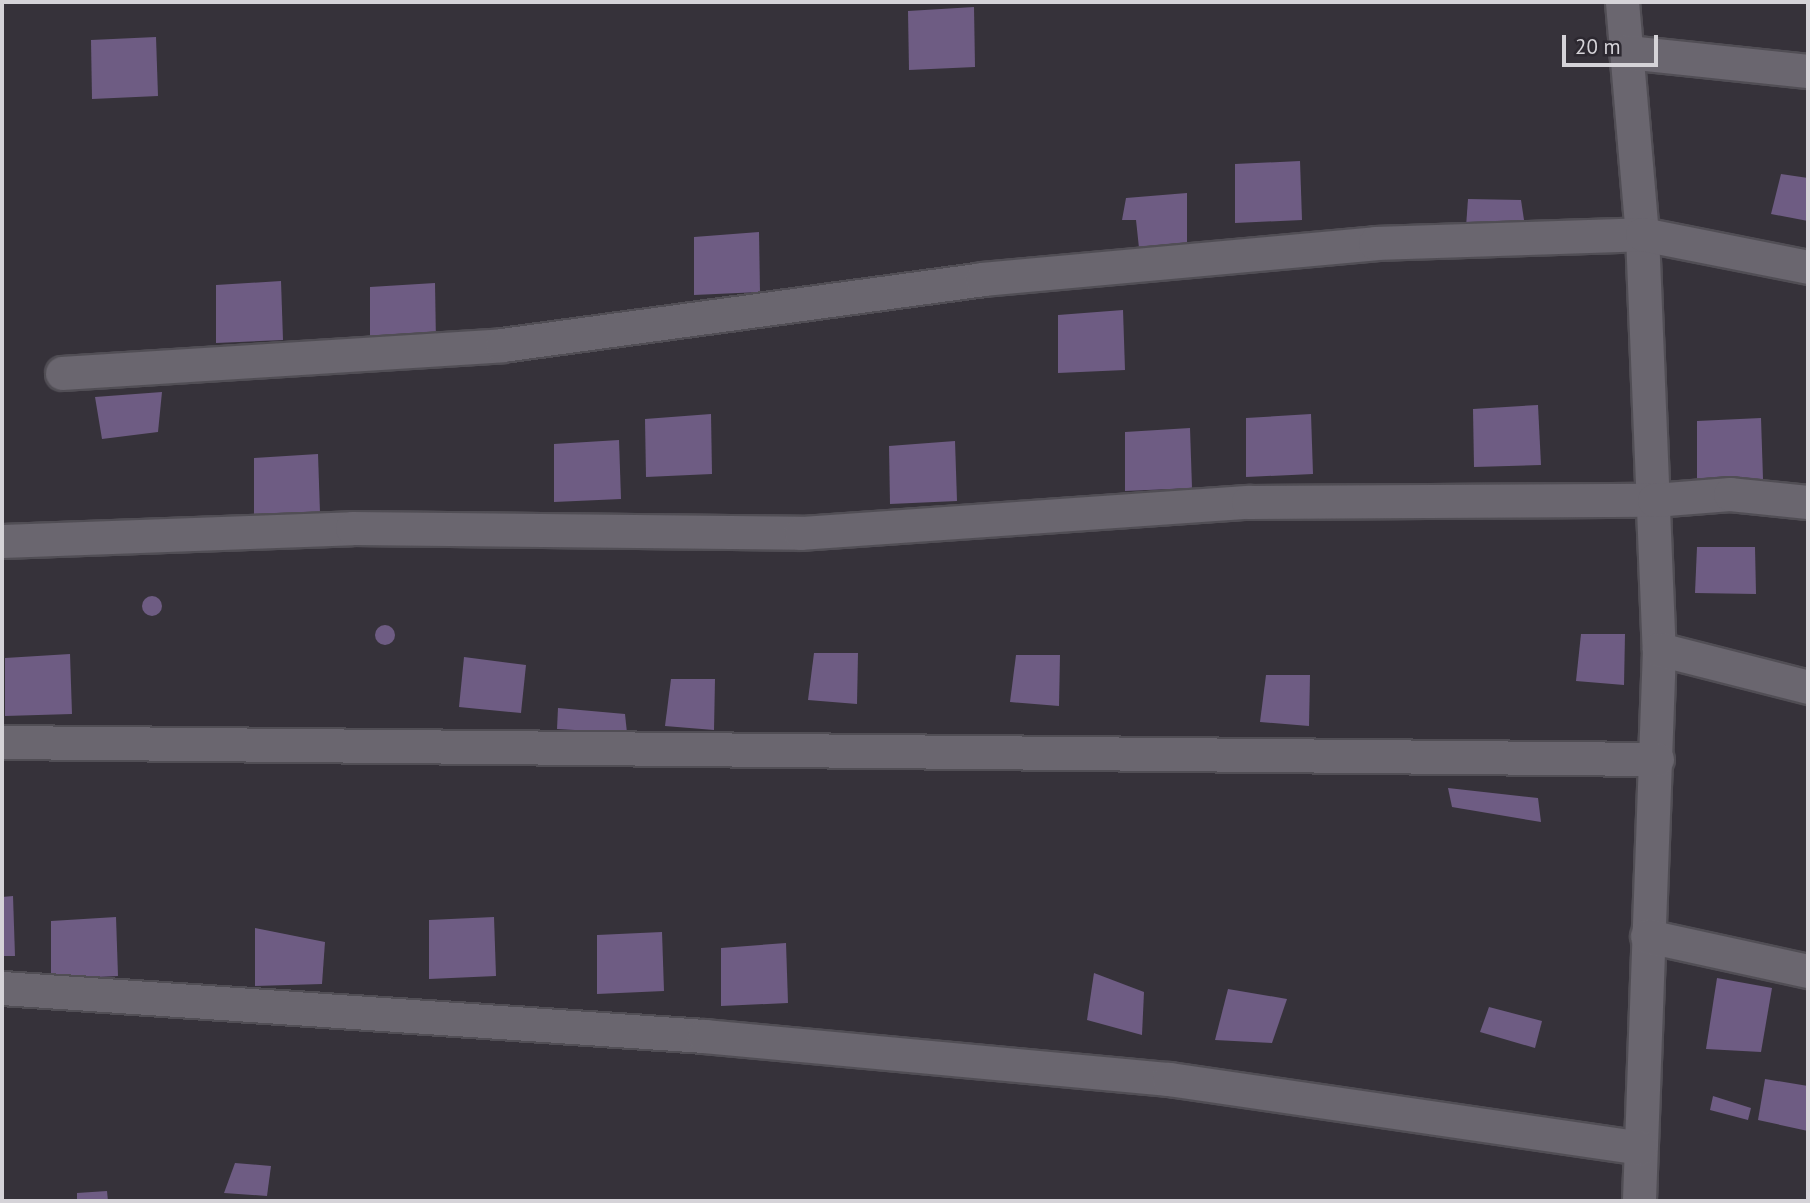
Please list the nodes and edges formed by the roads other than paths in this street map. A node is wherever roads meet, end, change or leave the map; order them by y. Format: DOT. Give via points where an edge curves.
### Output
graph roads {
  1 [pos="1622,2"];
  2 [pos="1627,52"];
  3 [pos="1808,71"];
  4 [pos="1642,234"];
  5 [pos="1808,267"];
  6 [pos="62,373"];
  7 [pos="1654,500"];
  8 [pos="1808,502"];
  9 [pos="2,541"];
  10 [pos="1659,649"];
  11 [pos="1808,687"];
  12 [pos="2,742"];
  13 [pos="1657,760"];
  14 [pos="1647,936"];
  15 [pos="1808,971"];
  16 [pos="2,988"];
  17 [pos="1640,1148"];
  18 [pos="1639,1201"];
  1 -- 2 [label="street"];
  2 -- 3 [label="street"];
  2 -- 4 [label="street"];
  4 -- 5 [label="street"];
  4 -- 6 [label="street" via="1177,258 502,345"];
  4 -- 7 [label="street"];
  7 -- 8 [label="street" via="1730,494"];
  7 -- 9 [label="street" via="1248,502 801,533 352,528"];
  7 -- 10 [label="street"];
  10 -- 11 [label="street"];
  10 -- 13 [label="street"];
  12 -- 13 [label="street"];
  13 -- 14 [label="street"];
  14 -- 15 [label="street"];
  14 -- 17 [label="street"];
  16 -- 17 [label="street" via="704,1036 1169,1079"];
  17 -- 18 [label="street"];
}
